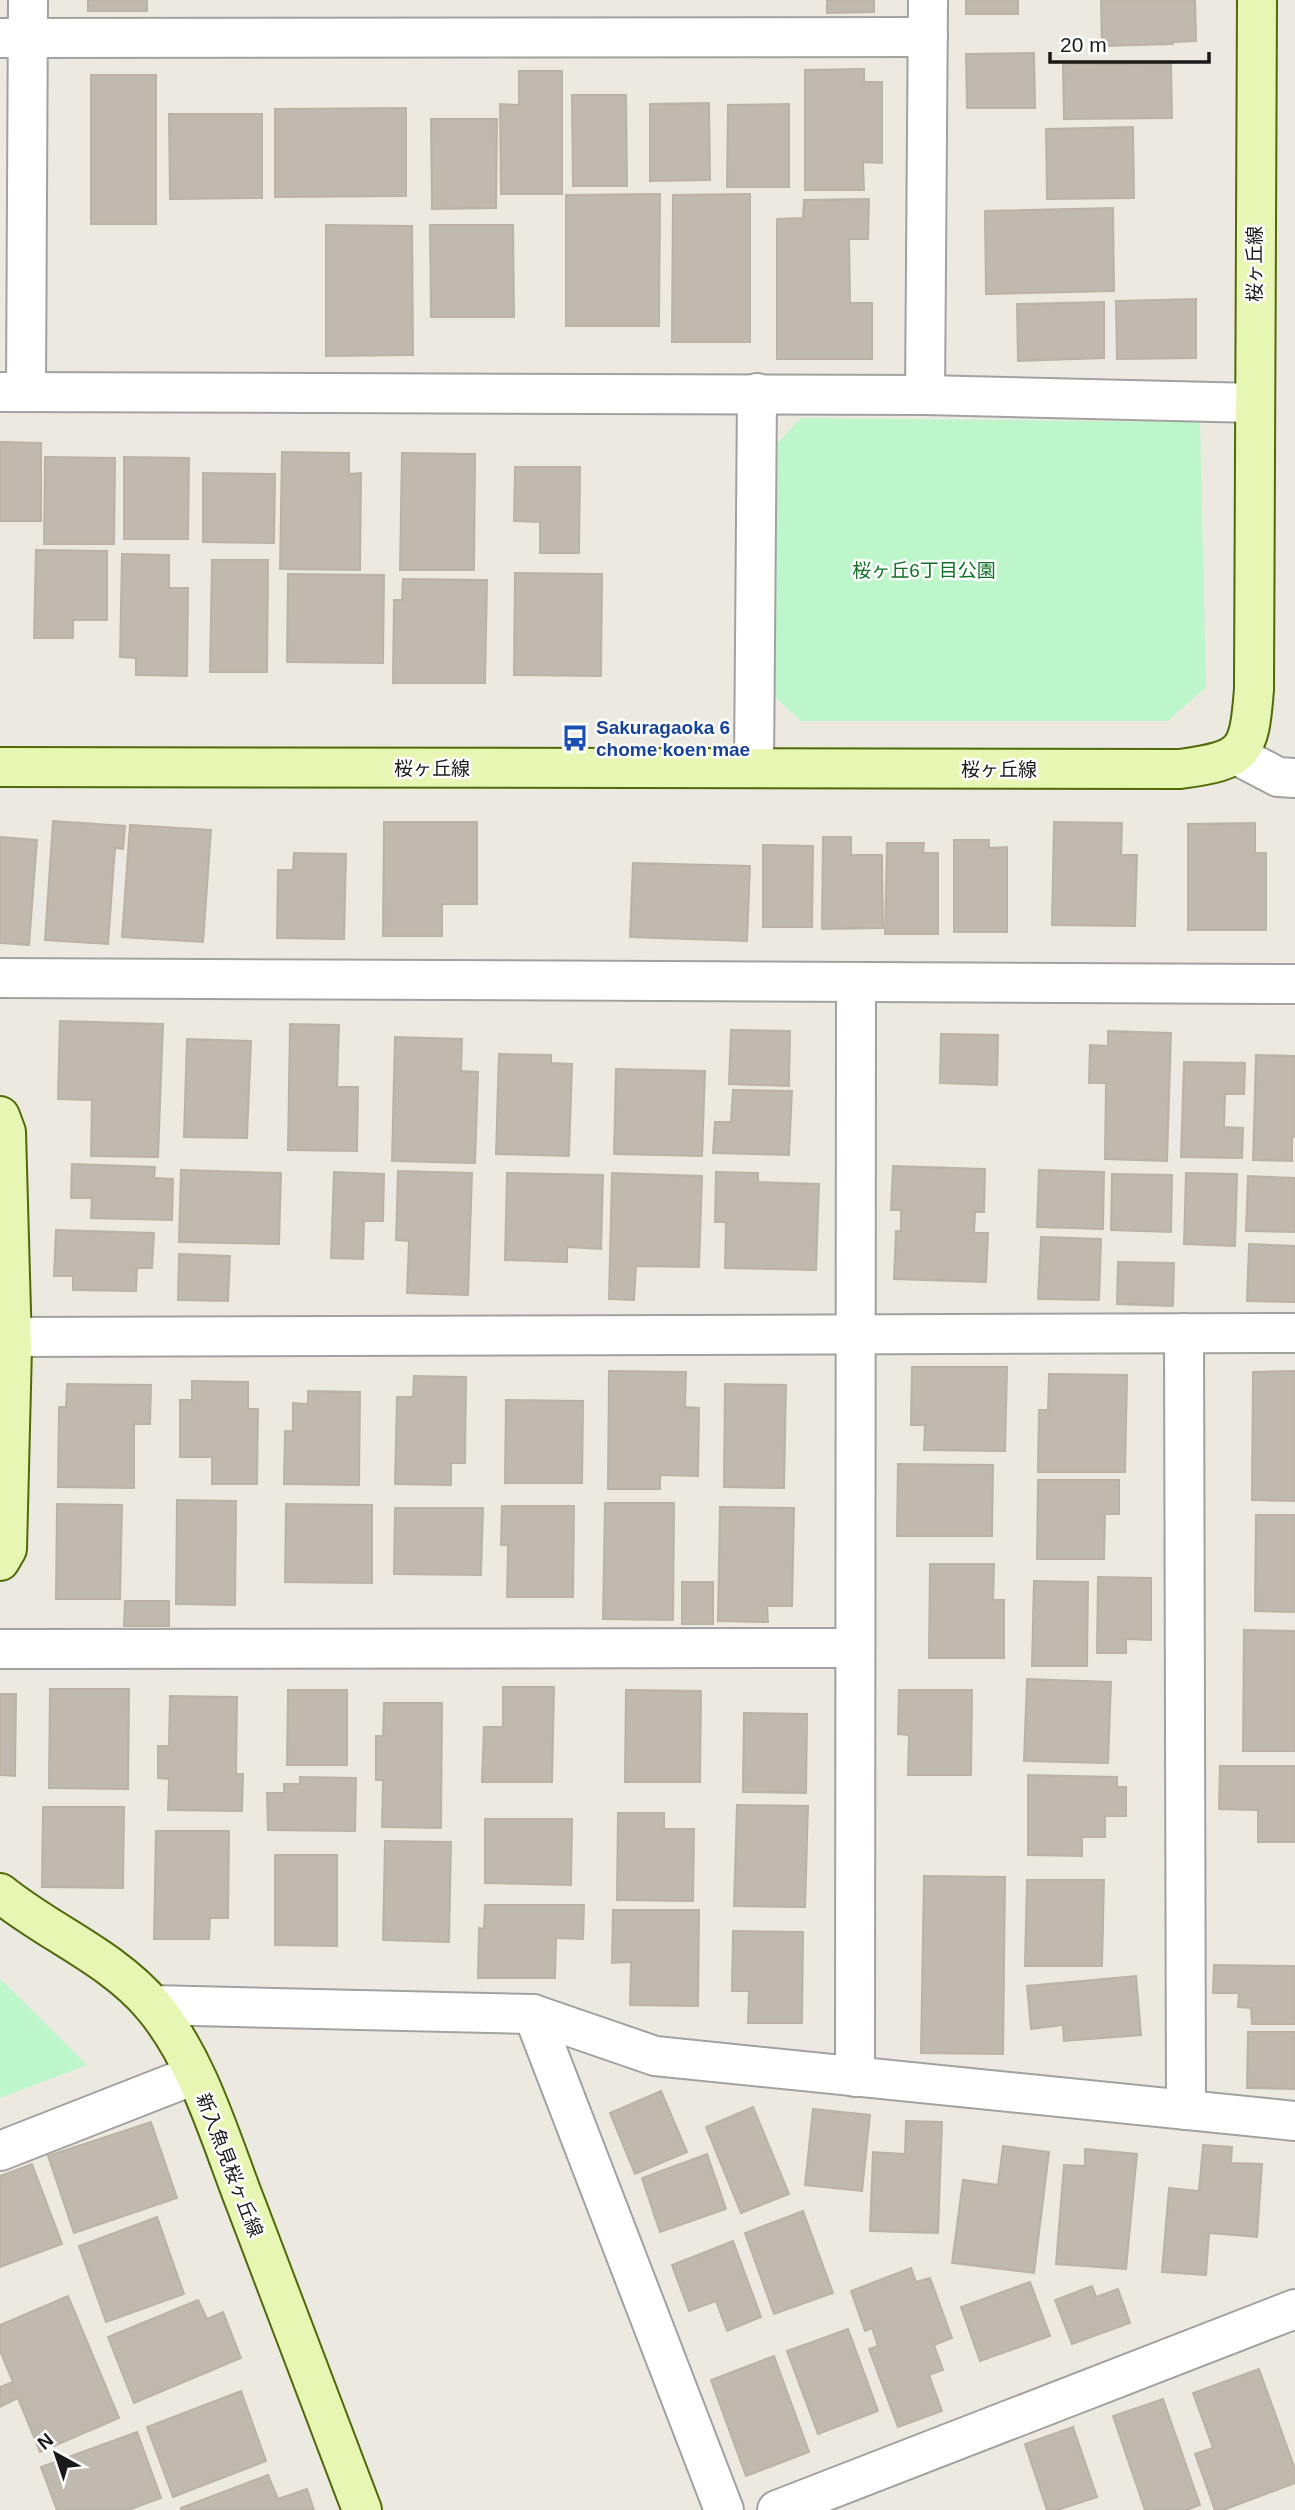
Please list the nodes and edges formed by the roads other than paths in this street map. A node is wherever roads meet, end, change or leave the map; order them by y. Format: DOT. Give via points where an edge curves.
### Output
graph roads {
  1 [pos="28,0"];
  2 [pos="1257,0"];
  3 [pos="928,18"];
  4 [pos="14,38"];
  5 [pos="13,392"];
  6 [pos="757,393"];
  7 [pos="925,395"];
  8 [pos="1255,403"];
  9 [pos="1236,755"];
  10 [pos="0,767"];
  11 [pos="754,768"];
  12 [pos="1295,778"];
  13 [pos="0,978"];
  14 [pos="856,982"];
  15 [pos="1295,984"];
  16 [pos="0,1116"];
  17 [pos="1184,1333"];
  18 [pos="1295,1333"];
  19 [pos="856,1334"];
  20 [pos="12,1337"];
  21 [pos="0,1561"];
  22 [pos="855,1648"];
  23 [pos="0,1649"];
  24 [pos="0,1893"];
  25 [pos="152,2005"];
  26 [pos="533,2014"];
  27 [pos="194,2075"];
  28 [pos="855,2077"];
  29 [pos="1186,2110"];
  30 [pos="1295,2121"];
  31 [pos="0,2151"];
  32 [pos="1295,2309"];
  33 [pos="362,2510"];
  34 [pos="724,2510"];
  35 [pos="777,2510"];
  1 -- 4 [label="street"];
  2 -- 8 [label="street, 桜ヶ丘線"];
  3 -- 4 [label="street"];
  3 -- 7 [label="street"];
  4 -- 5 [label="street"];
  5 -- 6 [label="street"];
  6 -- 7 [label="street"];
  6 -- 11 [label="street"];
  7 -- 8 [label="street"];
  8 -- 9 [label="street, 桜ヶ丘線" via="1254,689 1250,732"];
  9 -- 11 [label="street, 桜ヶ丘線" via="1211,765 1180,769"];
  9 -- 12 [label="street" via="1278,777"];
  10 -- 11 [label="street, 桜ヶ丘線"];
  13 -- 14 [label="street"];
  14 -- 15 [label="street"];
  14 -- 19 [label="street"];
  16 -- 20 [label="street" via="6,1132"];
  17 -- 18 [label="street"];
  17 -- 19 [label="street"];
  17 -- 29 [label="street"];
  19 -- 20 [label="street"];
  19 -- 22 [label="street"];
  20 -- 21 [label="street" via="7,1549"];
  22 -- 23 [label="street"];
  22 -- 28 [label="street"];
  24 -- 25 [label="street, 新入魚見桜ヶ丘線" via="117,1970"];
  25 -- 26 [label="street"];
  25 -- 27 [label="street, 新入魚見桜ヶ丘線" via="178,2040"];
  26 -- 28 [label="street" via="655,2056"];
  26 -- 34 [label="street"];
  27 -- 31 [label="street"];
  27 -- 33 [label="street, 新入魚見桜ヶ丘線"];
  28 -- 29 [label="street"];
  29 -- 30 [label="street"];
  32 -- 35 [label="street"];
}
